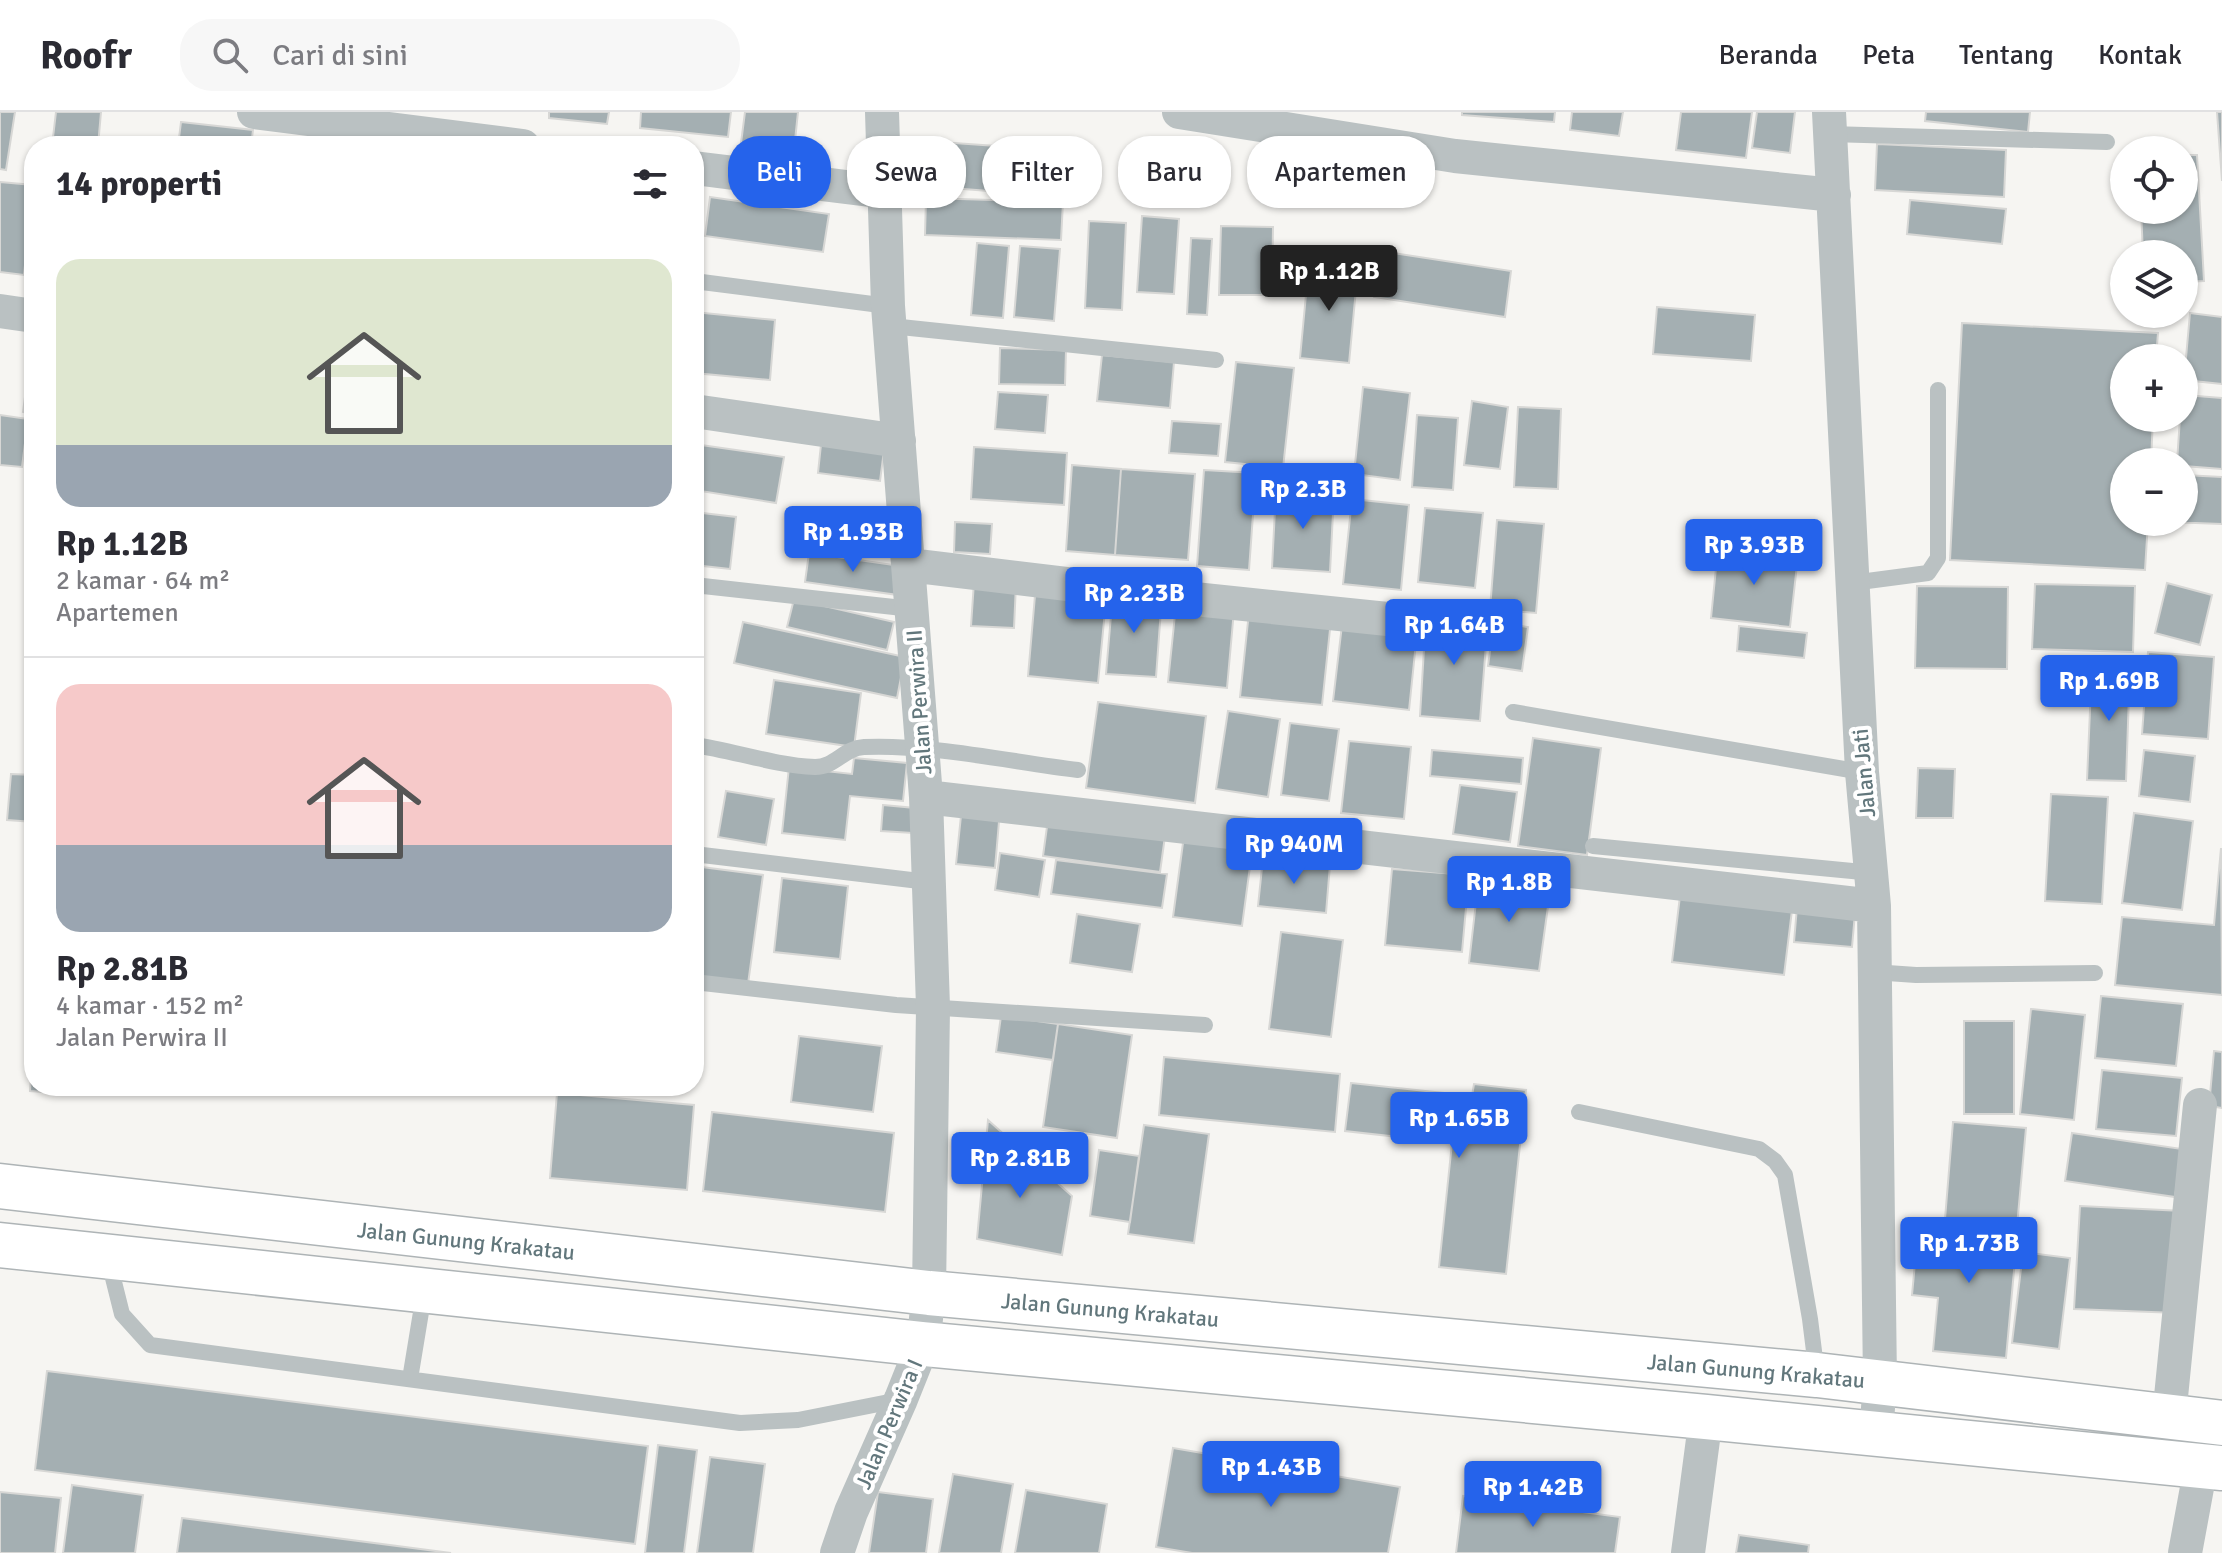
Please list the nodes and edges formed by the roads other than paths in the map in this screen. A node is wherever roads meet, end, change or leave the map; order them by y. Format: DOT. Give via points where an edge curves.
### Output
graph roads {
  1 [pos="254,112"];
  2 [pos="882,112"];
  3 [pos="1179,112"];
  4 [pos="1830,123"];
  5 [pos="444,136"];
  6 [pos="883,136"];
  7 [pos="2107,142"];
  8 [pos="704,169"];
  9 [pos="847,187"];
  10 [pos="1834,195"];
  11 [pos="886,208"];
  12 [pos="704,283"];
  13 [pos="0,311"];
  14 [pos="24,315"];
  15 [pos="889,316"];
  16 [pos="1216,360"];
  17 [pos="1938,390"];
  18 [pos="704,412"];
  19 [pos="899,441"];
  20 [pos="909,565"];
  21 [pos="1852,583"];
  22 [pos="704,586"];
  23 [pos="912,609"];
  24 [pos="1407,621"];
  25 [pos="1513,712"];
  26 [pos="704,747"];
  27 [pos="924,750"];
  28 [pos="1078,770"];
  29 [pos="1862,772"];
  30 [pos="926,797"];
  31 [pos="1593,846"];
  32 [pos="704,855"];
  33 [pos="1873,873"];
  34 [pos="928,882"];
  35 [pos="1874,906"];
  36 [pos="1873,972"];
  37 [pos="2095,973"];
  38 [pos="704,983"];
  39 [pos="933,1007"];
  40 [pos="1205,1025"];
  41 [pos="2200,1105"];
  42 [pos="1579,1112"];
  43 [pos="0,1186"];
  44 [pos="0,1245"];
  45 [pos="107,1256"];
  46 [pos="424,1292"];
  47 [pos="929,1293"];
  48 [pos="923,1344"];
  49 [pos="1817,1375"];
  50 [pos="410,1379"];
  51 [pos="1880,1382"];
  52 [pos="901,1399"];
  53 [pos="1706,1417"];
  54 [pos="2169,1417"];
  55 [pos="2222,1423"];
  56 [pos="1876,1434"];
  57 [pos="2212,1467"];
  58 [pos="837,1553"];
  59 [pos="1688,1553"];
  60 [pos="2185,1553"];
  1 -- 5 [label="street"];
  2 -- 6 [label="street, Jalan Perwira II"];
  3 -- 10 [label="street" via="1455,156"];
  4 -- 7 [label="lane"];
  4 -- 10 [label="street, Jalan Jati"];
  8 -- 9 [label="street"];
  10 -- 21 [label="street, Jalan Jati"];
  11 -- 15 [label="street, Jalan Perwira II"];
  12 -- 15 [label="lane"];
  13 -- 14 [label="street"];
  15 -- 16 [label="lane"];
  15 -- 19 [label="street, Jalan Perwira II"];
  17 -- 21 [label="lane" via="1938,558 1928,573"];
  18 -- 19 [label="street"];
  19 -- 20 [label="street, Jalan Perwira II"];
  20 -- 23 [label="street, Jalan Perwira II"];
  20 -- 24 [label="street"];
  21 -- 29 [label="street, Jalan Jati"];
  22 -- 23 [label="lane"];
  23 -- 27 [label="street, Jalan Perwira II"];
  25 -- 29 [label="lane"];
  26 -- 27 [label="lane" via="815,767 859,748"];
  27 -- 28 [label="lane"];
  27 -- 30 [label="street, Jalan Perwira II"];
  29 -- 33 [label="street, Jalan Jati"];
  30 -- 34 [label="street, Jalan Perwira II"];
  30 -- 35 [label="street"];
  31 -- 33 [label="lane"];
  32 -- 34 [label="lane"];
  33 -- 35 [label="street, Jalan Jati"];
  34 -- 39 [label="street, Jalan Perwira II"];
  35 -- 36 [label="street, Jalan Jati"];
  36 -- 37 [label="lane"];
  36 -- 51 [label="street, Jalan Jati"];
  38 -- 39 [label="lane"];
  39 -- 40 [label="lane"];
  39 -- 47 [label="street, Jalan Perwira II"];
  41 -- 54 [label="street"];
  42 -- 49 [label="lane" via="1759,1149 1775,1161 1785,1175"];
  43 -- 47 [label="highway, Jalan Gunung Krakatau"];
  44 -- 45 [label="highway"];
  45 -- 46 [label="highway"];
  45 -- 50 [label="lane" via="122,1314 150,1345"];
  46 -- 48 [label="highway"];
  46 -- 50 [label="lane"];
  47 -- 48 [label="street, Jalan Perwira I"];
  47 -- 49 [label="highway, Jalan Gunung Krakatau"];
  48 -- 52 [label="street, Jalan Perwira I"];
  48 -- 53 [label="highway"];
  49 -- 51 [label="highway, Jalan Gunung Krakatau"];
  50 -- 52 [label="lane" via="740,1423 798,1420"];
  51 -- 54 [label="highway, Jalan Gunung Krakatau"];
  51 -- 56 [label="street, Jalan Jati"];
  52 -- 58 [label="street, Jalan Perwira I"];
  53 -- 56 [label="highway"];
  53 -- 59 [label="street"];
  54 -- 55 [label="highway, Jalan Gunung Krakatau"];
  56 -- 57 [label="highway"];
  57 -- 60 [label="street"];
}
